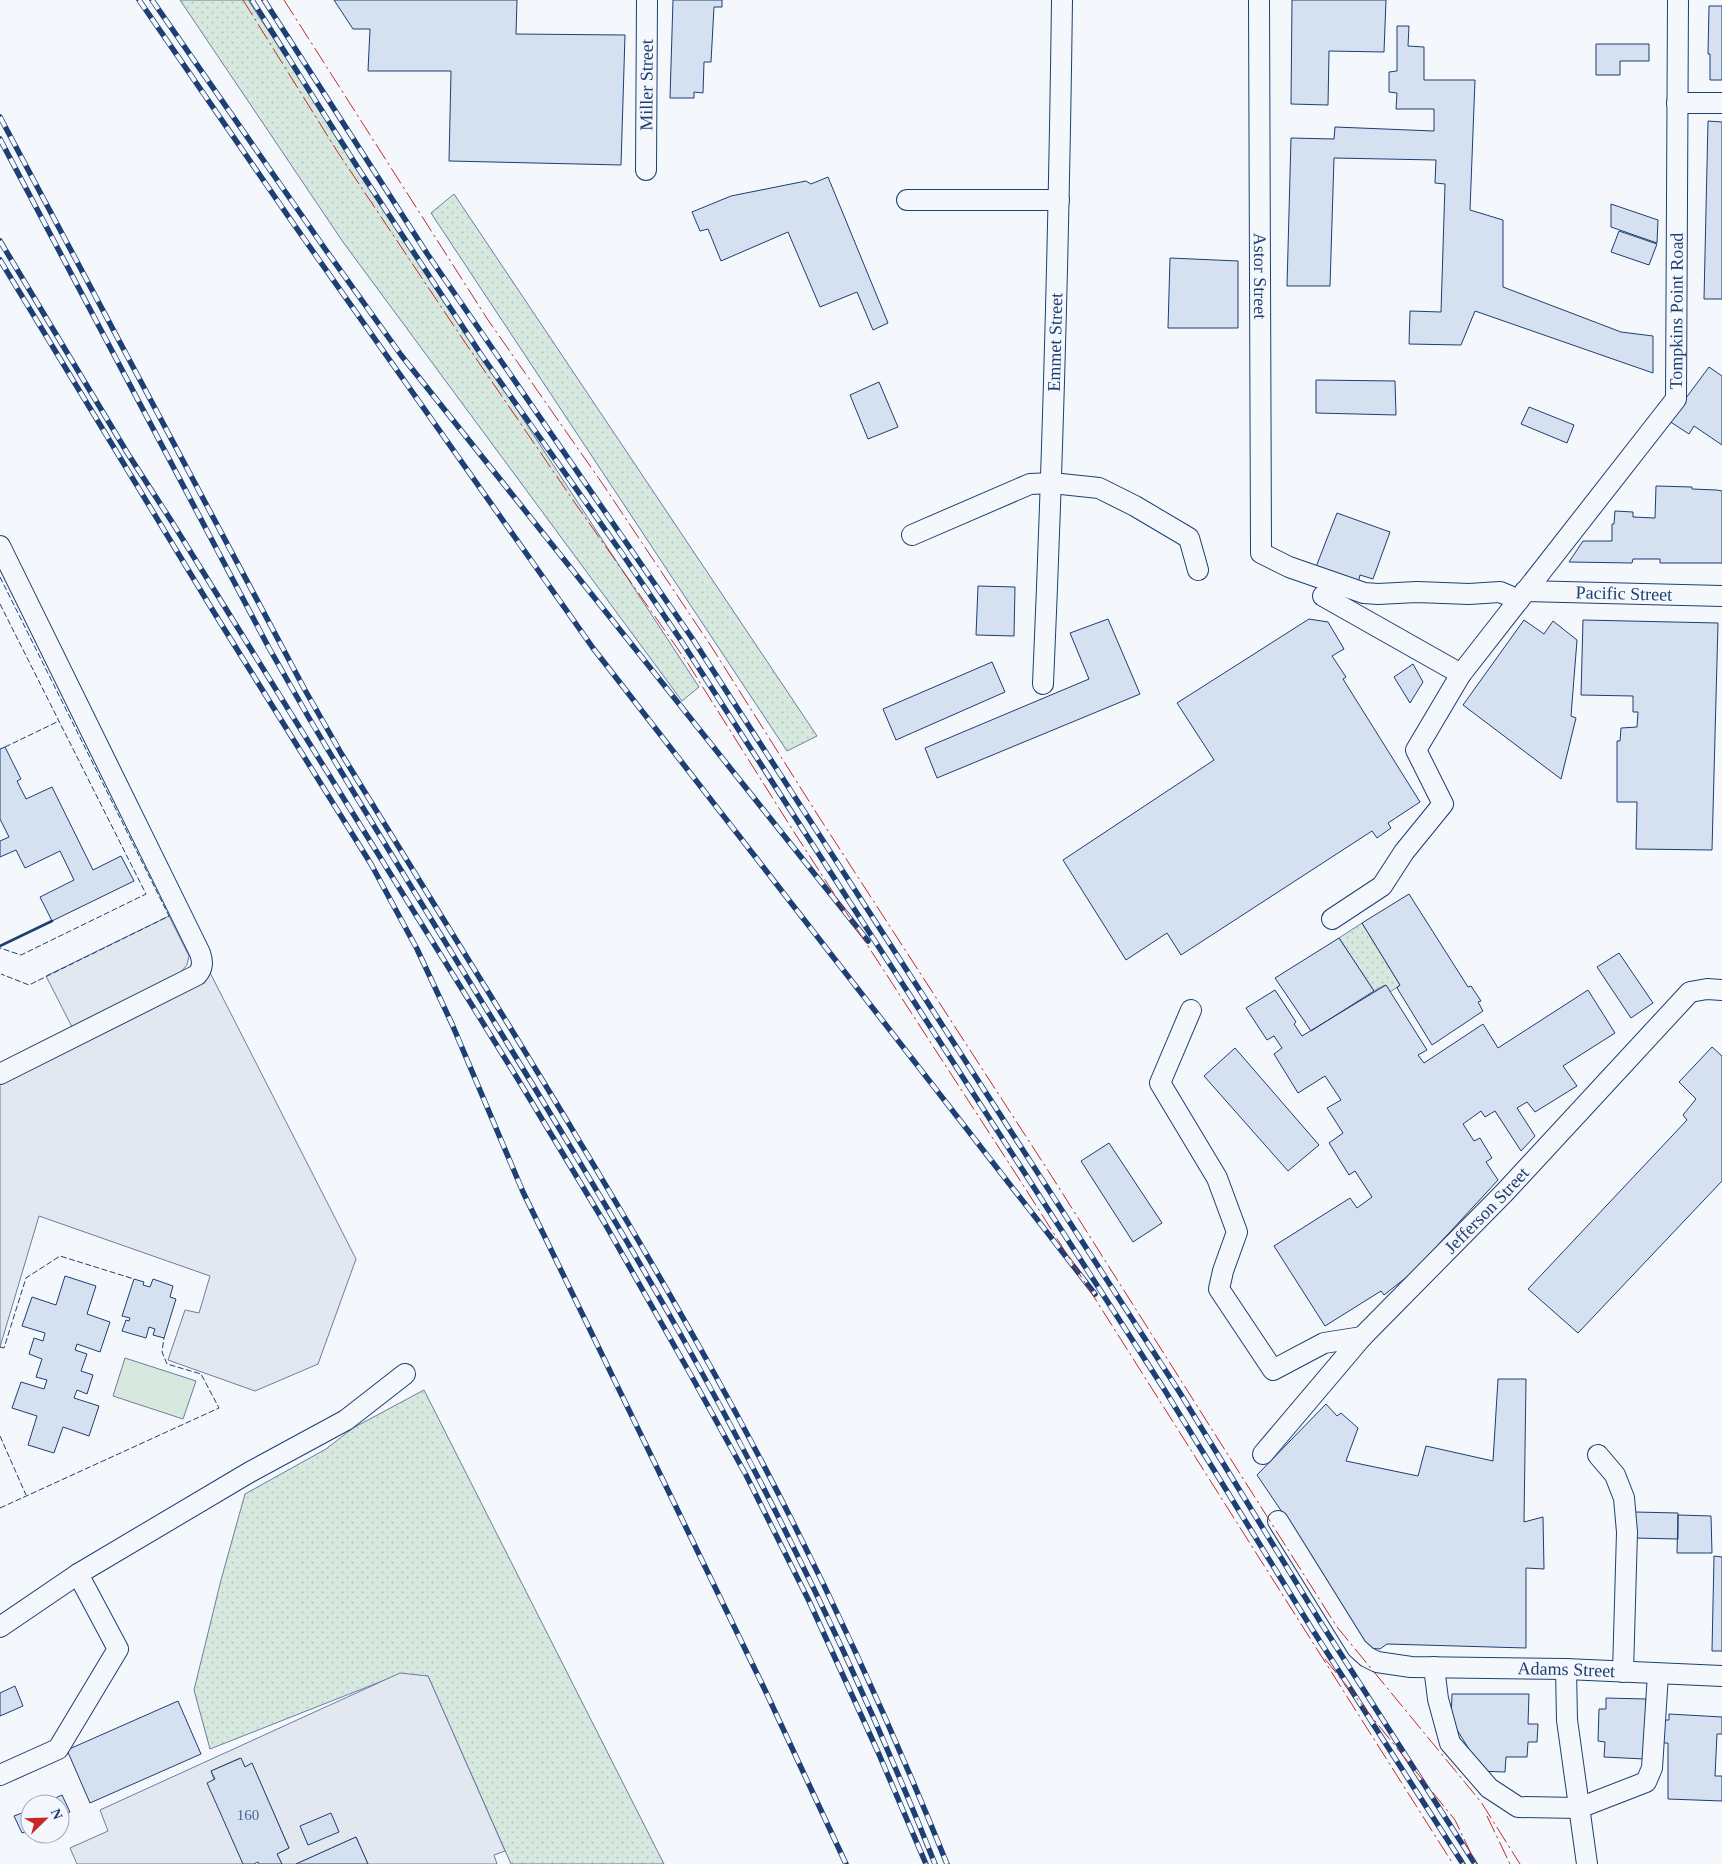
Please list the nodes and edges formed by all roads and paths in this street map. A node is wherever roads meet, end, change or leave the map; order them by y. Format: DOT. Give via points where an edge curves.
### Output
graph roads {
  1 [pos="647,0"];
  2 [pos="1062,0"];
  3 [pos="1259,0"];
  4 [pos="1678,0"];
  5 [pos="1677,103"];
  6 [pos="1722,104"];
  7 [pos="646,170"];
  8 [pos="907,200"];
  9 [pos="1059,200"];
  10 [pos="1052,483"];
  11 [pos="912,535"];
  12 [pos="0,546"];
  13 [pos="1261,552"];
  14 [pos="1198,570"];
  15 [pos="1522,595"];
  16 [pos="1323,596"];
  17 [pos="1722,596"];
  18 [pos="1461,674"];
  19 [pos="1043,684"];
  20 [pos="1332,919"];
  21 [pos="1722,990"];
  22 [pos="1191,1010"];
  23 [pos="0,1074"];
  24 [pos="1362,1336"];
  25 [pos="405,1374"];
  26 [pos="1264,1454"];
  27 [pos="1598,1455"];
  28 [pos="1278,1521"];
  29 [pos="78,1574"];
  30 [pos="0,1627"];
  31 [pos="1434,1667"];
  32 [pos="1566,1669"];
  33 [pos="1623,1672"];
  34 [pos="1658,1674"];
  35 [pos="1722,1676"];
  36 [pos="0,1775"];
  37 [pos="1579,1808"];
  38 [pos="1586,1864"];
  1 -- 7 [label="street, Miller Street"];
  2 -- 9 [label="street, Emmet Street"];
  3 -- 13 [label="street, Astor Street"];
  4 -- 5 [label="street, Tompkins Point Road"];
  5 -- 6 [label="street"];
  5 -- 15 [label="street, Tompkins Point Road" via="1676,399"];
  8 -- 9 [label="street"];
  9 -- 10 [label="street, Emmet Street"];
  10 -- 11 [label="street" via="1030,484"];
  10 -- 14 [label="street" via="1099,488 1189,538"];
  10 -- 19 [label="street, Emmet Street"];
  12 -- 23 [label="street" via="203,963 197,975"];
  13 -- 15 [label="street, Pacific Street" via="1289,567 1364,593 1500,592"];
  15 -- 17 [label="street, Pacific Street"];
  15 -- 18 [label="street, Tompkins Point Road"];
  16 -- 18 [label="street"];
  18 -- 20 [label="street, Tompkins Point Road" via="1416,750 1443,804 1404,852 1382,886"];
  21 -- 24 [label="street, Jefferson Street" via="1690,992 1504,1192"];
  22 -- 24 [label="street" via="1160,1083 1217,1178 1237,1232 1219,1289 1273,1370 1324,1343"];
  24 -- 26 [label="street, Jefferson Street"];
  25 -- 29 [label="street" via="346,1420 250,1472"];
  27 -- 33 [label="street" via="1614,1475 1624,1498 1627,1532"];
  28 -- 31 [label="street, Adams Street" via="1357,1648 1377,1662"];
  29 -- 30 [label="street"];
  29 -- 36 [label="street" via="118,1649 58,1749"];
  31 -- 32 [label="street, Adams Street"];
  31 -- 37 [label="street" via="1438,1699 1450,1743 1489,1788 1518,1807"];
  32 -- 33 [label="street, Adams Street"];
  32 -- 37 [label="street" via="1567,1720"];
  33 -- 34 [label="street, Adams Street"];
  34 -- 35 [label="street, Adams Street"];
  34 -- 37 [label="street" via="1652,1768 1646,1782"];
  37 -- 38 [label="street"];
}
